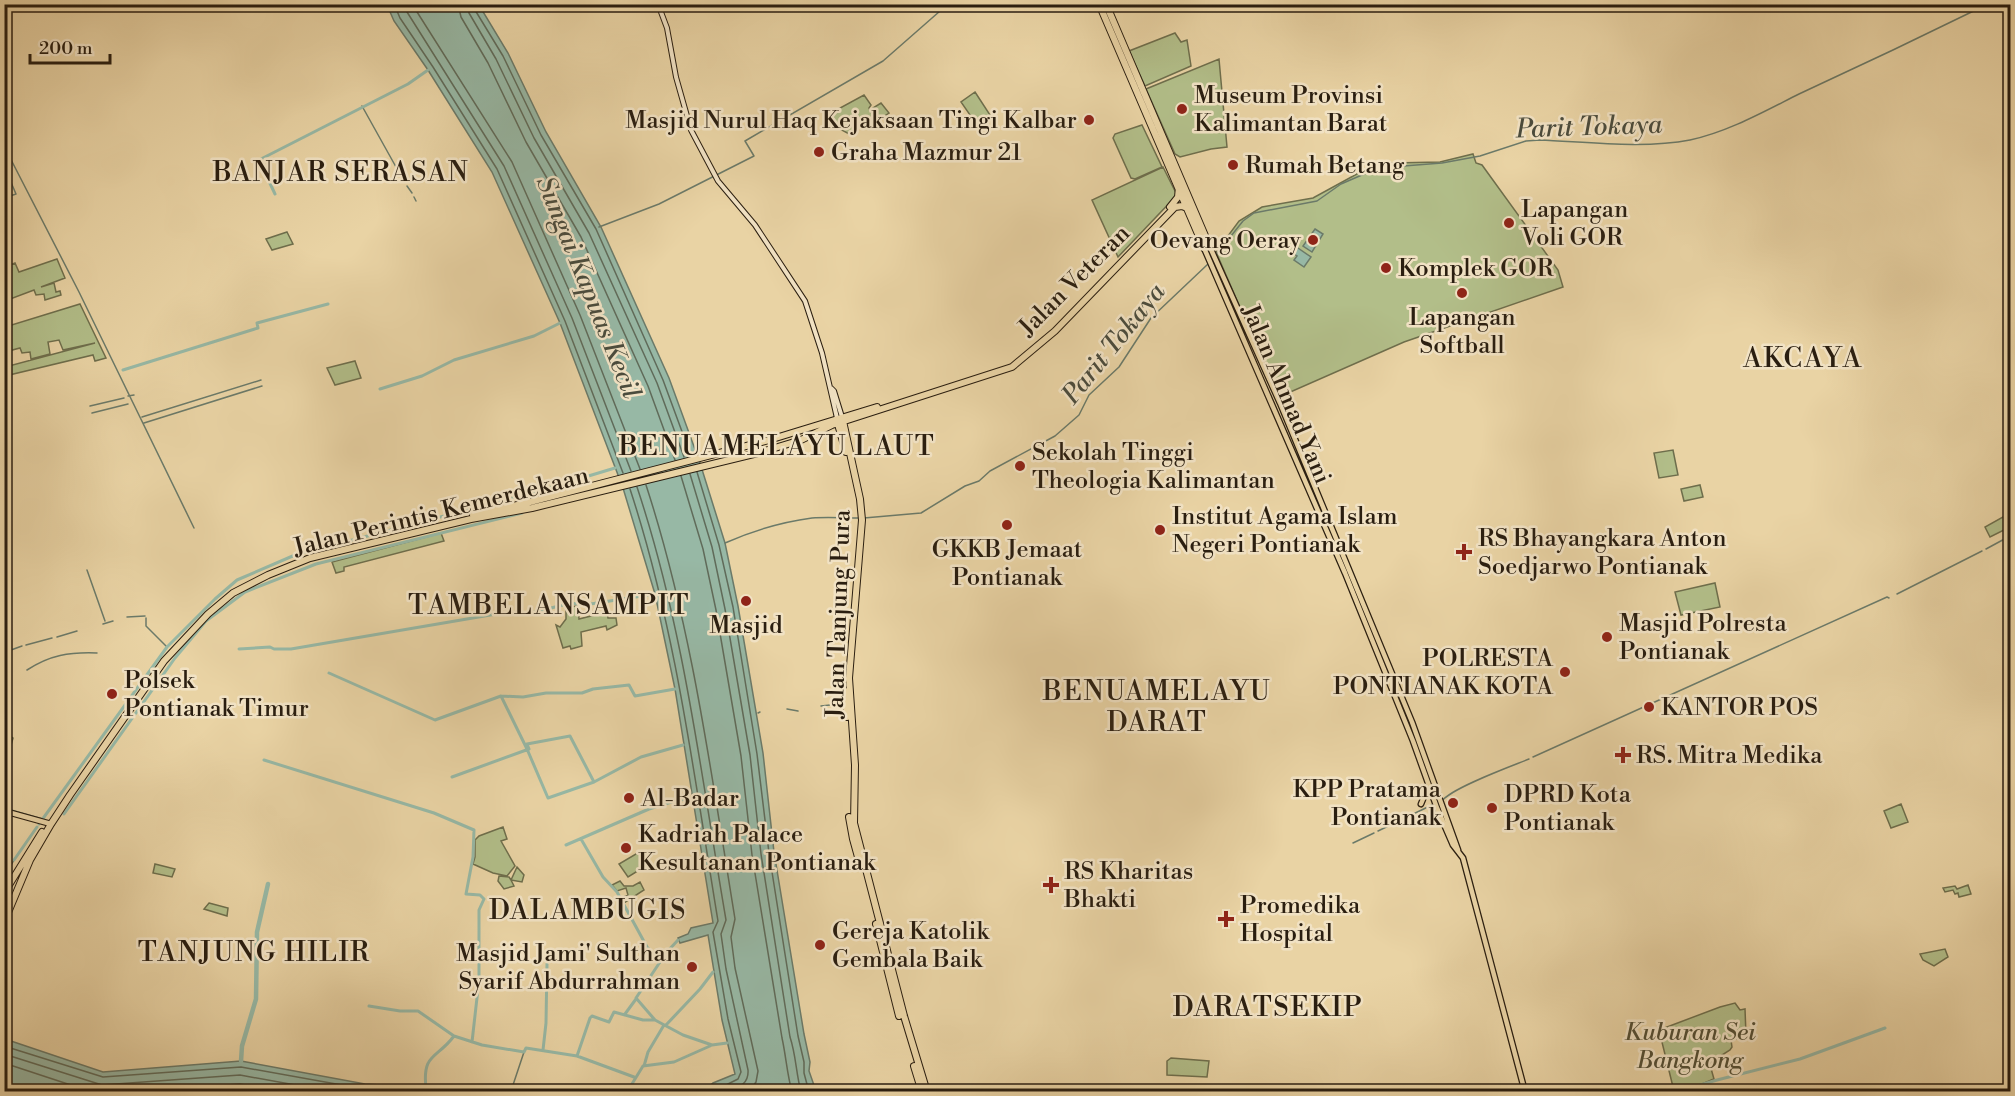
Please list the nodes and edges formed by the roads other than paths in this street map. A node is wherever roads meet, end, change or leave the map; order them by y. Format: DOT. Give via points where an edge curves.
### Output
graph roads {
  1 [pos="658,4"];
  2 [pos="1099,4"];
  3 [pos="1106,4"];
  4 [pos="1179,187"];
  5 [pos="1187,208"];
  6 [pos="1155,225"];
  7 [pos="1207,247"];
  8 [pos="1254,356"];
  9 [pos="840,420"];
  10 [pos="1320,499"];
  11 [pos="1313,501"];
  12 [pos="1370,627"];
  13 [pos="1402,708"];
  14 [pos="1429,785"];
  15 [pos="72,790"];
  16 [pos="1436,799"];
  17 [pos="1421,804"];
  18 [pos="4,811"];
  19 [pos="30,819"];
  20 [pos="45,822"];
  21 [pos="42,833"];
  22 [pos="4,892"];
  23 [pos="4,922"];
  24 [pos="925,1092"];
  25 [pos="1525,1092"];
  1 -- 9 [label="main road" via="668,28 676,77 692,130 717,180 755,225 805,302"];
  2 -- 4 [label="highway, Jalan Ahmad Yani"];
  3 -- 7 [label="highway, Jalan Ahmad Yani"];
  4 -- 5 [label="highway, Jalan Ahmad Yani"];
  4 -- 6 [label="highway, Jalan Veteran" via="1177,199"];
  5 -- 6 [label="highway, Jalan Veteran" via="1175,207"];
  5 -- 7 [label="highway, Jalan Ahmad Yani"];
  6 -- 9 [label="highway, Jalan Veteran" via="1055,331 1019,363"];
  7 -- 8 [label="main road, Jalan Ahmad Yani"];
  8 -- 10 [label="main road, Jalan Ahmad Yani" via="1280,403"];
  8 -- 11 [label="main road, Jalan Ahmad Yani"];
  9 -- 15 [label="highway, Jalan Perintis Kemerdekaan" via="801,440 762,452 310,558 268,575 218,604 171,652"];
  9 -- 15 [label="highway, Jalan Perintis Kemerdekaan" via="297,560 233,590 161,659"];
  9 -- 24 [label="highway, Jalan Tanjung Pura" via="861,525 849,678 854,823"];
  10 -- 11 [label="main road"];
  10 -- 12 [label="main road, Jalan Ahmad Yani"];
  11 -- 12 [label="main road, Jalan Ahmad Yani"];
  12 -- 13 [label="main road, Jalan Ahmad Yani"];
  13 -- 14 [label="main road, Jalan Ahmad Yani"];
  13 -- 16 [label="main road, Jalan Ahmad Yani" via="1424,754"];
  14 -- 16 [label="main road, Jalan Ahmad Yani"];
  14 -- 17 [label="main road"];
  15 -- 20 [label="highway"];
  16 -- 25 [label="main road" via="1463,858"];
  18 -- 19 [label="main road"];
  19 -- 20 [label="main road"];
  19 -- 21 [label="main road"];
  20 -- 21 [label="highway"];
  20 -- 23 [label="highway"];
  21 -- 22 [label="highway"];
}
